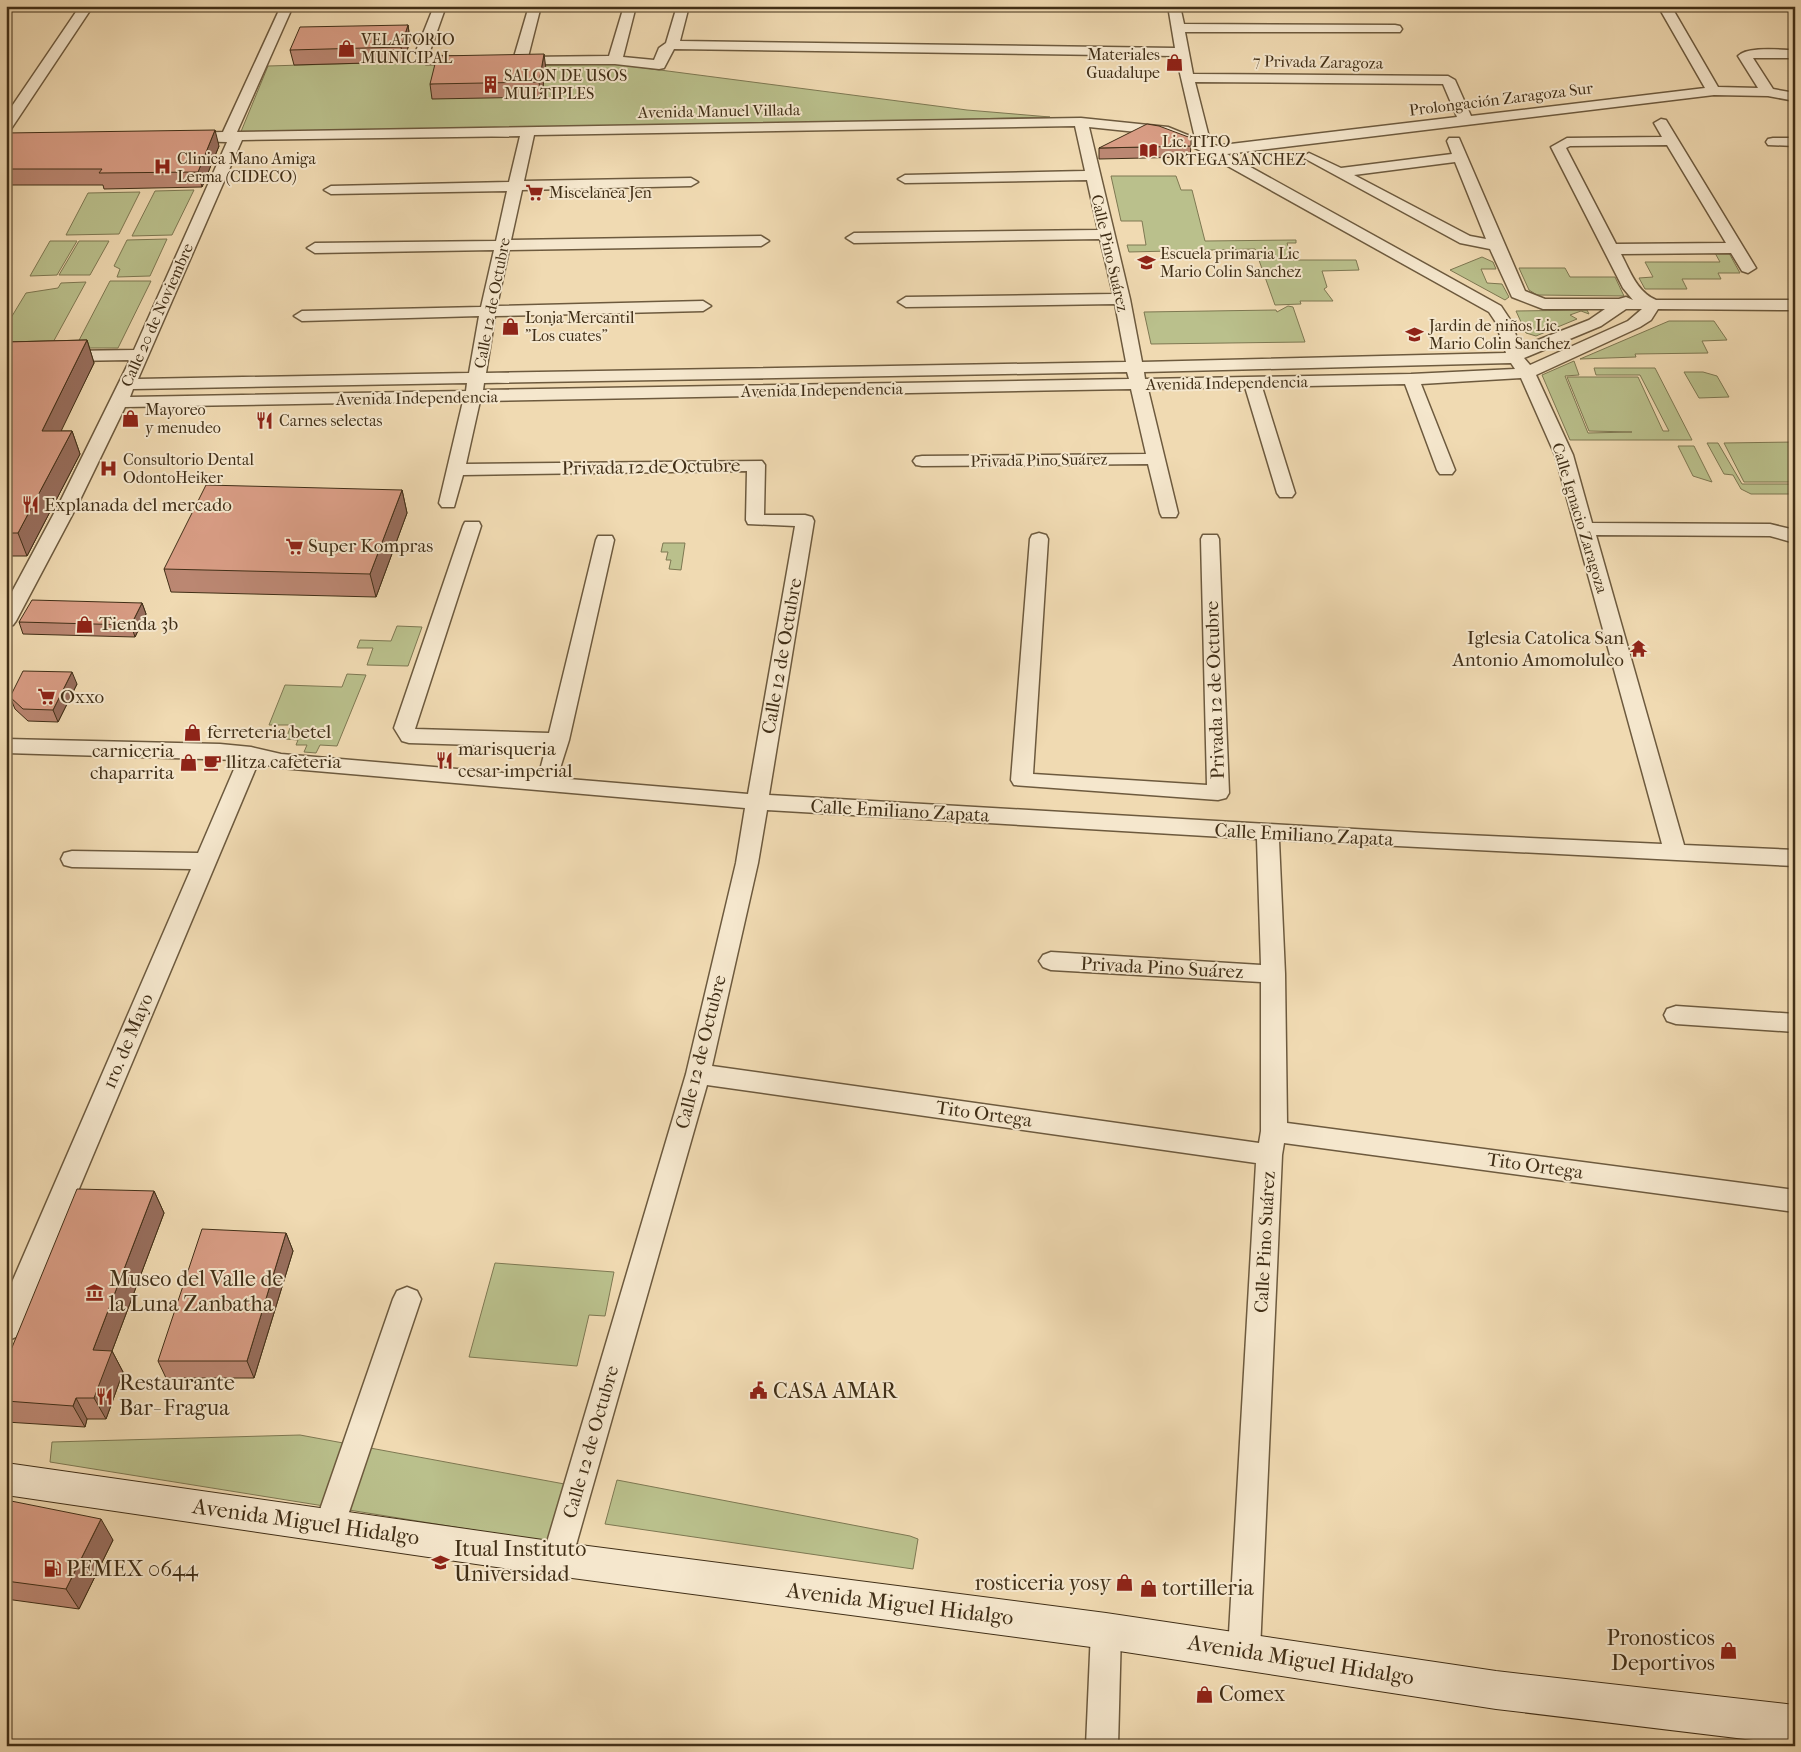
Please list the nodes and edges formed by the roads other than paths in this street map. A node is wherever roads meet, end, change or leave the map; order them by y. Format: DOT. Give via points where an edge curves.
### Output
graph roads {
  1 [pos="287,6"];
  2 [pos="440,6"];
  3 [pos="535,6"];
  4 [pos="630,6"];
  5 [pos="684,6"];
  6 [pos="1174,6"];
  7 [pos="1664,6"];
  8 [pos="85,9"];
  9 [pos="1177,28"];
  10 [pos="1395,29"];
  11 [pos="672,45"];
  12 [pos="1182,52"];
  13 [pos="1795,54"];
  14 [pos="615,60"];
  15 [pos="480,61"];
  16 [pos="500,61"];
  17 [pos="520,61"];
  18 [pos="1187,78"];
  19 [pos="1714,91"];
  20 [pos="1768,92"];
  21 [pos="1795,98"];
  22 [pos="1466,121"];
  23 [pos="1081,122"];
  24 [pos="1661,123"];
  25 [pos="6,126"];
  26 [pos="528,132"];
  27 [pos="228,136"];
  28 [pos="1180,136"];
  29 [pos="170,137"];
  30 [pos="1454,141"];
  31 [pos="1672,141"];
  32 [pos="1773,142"];
  33 [pos="1795,142"];
  34 [pos="1208,149"];
  35 [pos="1309,157"];
  36 [pos="1460,157"];
  37 [pos="1339,173"];
  38 [pos="1093,175"];
  39 [pos="905,179"];
  40 [pos="691,182"];
  41 [pos="517,185"];
  42 [pos="331,190"];
  43 [pos="1106,234"];
  44 [pos="854,238"];
  45 [pos="761,241"];
  46 [pos="504,245"];
  47 [pos="1496,246"];
  48 [pos="314,248"];
  49 [pos="1736,248"];
  50 [pos="1611,249"];
  51 [pos="1748,268"];
  52 [pos="1631,288"];
  53 [pos="1122,299"];
  54 [pos="906,302"];
  55 [pos="1622,304"];
  56 [pos="1654,304"];
  57 [pos="1795,305"];
  58 [pos="703,306"];
  59 [pos="488,310"];
  60 [pos="302,316"];
  61 [pos="1595,322"];
  62 [pos="1615,332"];
  63 [pos="1552,339"];
  64 [pos="1572,350"];
  65 [pos="139,355"];
  66 [pos="1515,357"];
  67 [pos="6,358"];
  68 [pos="1324,364"];
  69 [pos="1134,366"];
  70 [pos="812,372"];
  71 [pos="1526,372"];
  72 [pos="477,378"];
  73 [pos="1411,379"];
  74 [pos="1330,380"];
  75 [pos="1252,382"];
  76 [pos="126,384"];
  77 [pos="1138,384"];
  78 [pos="816,390"];
  79 [pos="473,397"];
  80 [pos="118,402"];
  81 [pos="1155,458"];
  82 [pos="922,461"];
  83 [pos="455,470"];
  84 [pos="1446,470"];
  85 [pos="1286,493"];
  86 [pos="448,504"];
  87 [pos="1169,513"];
  88 [pos="472,526"];
  89 [pos="1586,529"];
  90 [pos="803,536"];
  91 [pos="1795,537"];
  92 [pos="1039,539"];
  93 [pos="1210,539"];
  94 [pos="605,540"];
  95 [pos="6,621"];
  96 [pos="559,740"];
  97 [pos="6,746"];
  98 [pos="251,754"];
  99 [pos="532,783"];
  100 [pos="1118,788"];
  101 [pos="757,802"];
  102 [pos="1119,824"];
  103 [pos="1268,833"];
  104 [pos="1675,852"];
  105 [pos="72,858"];
  106 [pos="1795,858"];
  107 [pos="204,861"];
  108 [pos="1051,961"];
  109 [pos="1273,974"];
  110 [pos="1676,1015"];
  111 [pos="1795,1023"];
  112 [pos="698,1074"];
  113 [pos="1272,1143"];
  114 [pos="1795,1201"];
  115 [pos="407,1299"];
  116 [pos="6,1329"];
  117 [pos="6,1479"];
  118 [pos="330,1524"];
  119 [pos="557,1559"];
  120 [pos="1106,1631"];
  121 [pos="1244,1651"];
  122 [pos="1795,1725"];
  123 [pos="1102,1746"];
  1 -- 27 [label="street, Calle 20 de Noviembre"];
  2 -- 15 [label="street" via="423,51 426,60"];
  3 -- 17 [label="street"];
  4 -- 14 [label="street"];
  5 -- 11 [label="street"];
  6 -- 9 [label="street"];
  7 -- 19 [label="street"];
  8 -- 25 [label="street"];
  9 -- 10 [label="street"];
  9 -- 12 [label="street"];
  11 -- 12 [label="street"];
  11 -- 14 [label="street" via="666,48 659,65"];
  12 -- 18 [label="street"];
  13 -- 20 [label="street" via="1744,56"];
  14 -- 17 [label="street"];
  16 -- 17 [label="street"];
  18 -- 22 [label="street, 7 Privada Zaragoza" via="1448,80"];
  18 -- 34 [label="street"];
  19 -- 20 [label="street, Prolongación Zaragoza Sur"];
  19 -- 22 [label="street, Prolongación Zaragoza Sur"];
  20 -- 21 [label="street, Prolongación Zaragoza Sur"];
  22 -- 34 [label="street, Prolongación Zaragoza Sur"];
  23 -- 26 [label="street, Avenida Manuel Villada"];
  23 -- 28 [label="street, Avenida Manuel Villada" via="1168,131"];
  23 -- 38 [label="street, Calle Pino Suárez"];
  24 -- 31 [label="street"];
  26 -- 27 [label="street, Avenida Manuel Villada"];
  26 -- 41 [label="street, Calle 12 de Octubre"];
  27 -- 29 [label="street, Avenida Manuel Villada"];
  27 -- 65 [label="street, Calle 20 de Noviembre" via="235,141"];
  28 -- 34 [label="street, Calle Ignacio Zaragoza"];
  30 -- 36 [label="street"];
  31 -- 49 [label="street"];
  31 -- 50 [label="street" via="1567,142 1558,147"];
  32 -- 33 [label="street"];
  34 -- 66 [label="street, Calle Ignacio Zaragoza" via="1484,301 1503,321"];
  35 -- 37 [label="street"];
  36 -- 37 [label="street"];
  36 -- 47 [label="street"];
  37 -- 47 [label="street" via="1465,240"];
  38 -- 39 [label="street"];
  38 -- 43 [label="street, Calle Pino Suárez"];
  40 -- 41 [label="street"];
  41 -- 42 [label="street"];
  41 -- 46 [label="street, Calle 12 de Octubre"];
  43 -- 44 [label="street"];
  43 -- 53 [label="street, Calle Pino Suárez"];
  45 -- 46 [label="street"];
  46 -- 48 [label="street"];
  46 -- 59 [label="street, Calle 12 de Octubre"];
  47 -- 55 [label="street" via="1518,294 1528,300 1543,304"];
  49 -- 50 [label="street"];
  49 -- 51 [label="street"];
  50 -- 52 [label="street"];
  52 -- 55 [label="street" via="1632,299"];
  52 -- 56 [label="street" via="1641,299"];
  53 -- 54 [label="street"];
  53 -- 69 [label="street, Calle Pino Suárez"];
  55 -- 56 [label="street"];
  55 -- 61 [label="street"];
  56 -- 57 [label="street"];
  56 -- 62 [label="street" via="1645,317"];
  58 -- 59 [label="street"];
  59 -- 60 [label="street"];
  59 -- 72 [label="street, Calle 12 de Octubre"];
  61 -- 62 [label="street"];
  61 -- 63 [label="street"];
  62 -- 64 [label="street"];
  63 -- 64 [label="street"];
  63 -- 66 [label="street"];
  64 -- 71 [label="street"];
  65 -- 67 [label="street"];
  65 -- 76 [label="street, Calle 20 de Noviembre"];
  66 -- 68 [label="street, Avenida Independencia"];
  66 -- 71 [label="street, Calle Ignacio Zaragoza"];
  68 -- 69 [label="street, Avenida Independencia"];
  68 -- 74 [label="street"];
  69 -- 70 [label="street, Avenida Independencia"];
  69 -- 77 [label="street, Calle Pino Suárez"];
  70 -- 72 [label="street, Avenida Independencia"];
  70 -- 78 [label="street"];
  71 -- 73 [label="street, Avenida Independencia"];
  71 -- 89 [label="street, Calle Ignacio Zaragoza" via="1564,455"];
  72 -- 76 [label="street, Avenida Independencia"];
  72 -- 79 [label="street, Calle 12 de Octubre"];
  73 -- 74 [label="street, Avenida Independencia"];
  73 -- 84 [label="street"];
  74 -- 75 [label="street, Avenida Independencia"];
  75 -- 77 [label="street, Avenida Independencia"];
  75 -- 85 [label="street"];
  76 -- 80 [label="street, Calle 20 de Noviembre"];
  77 -- 78 [label="street, Avenida Independencia"];
  77 -- 81 [label="street"];
  78 -- 79 [label="street, Avenida Independencia"];
  79 -- 80 [label="street, Avenida Independencia"];
  79 -- 83 [label="street, Calle 12 de Octubre"];
  80 -- 95 [label="street, Calle 20 de Noviembre" via="64,514"];
  81 -- 82 [label="street, Privada Pino Suárez"];
  81 -- 87 [label="street"];
  83 -- 86 [label="street, Calle 12 de Octubre"];
  83 -- 90 [label="street, Privada 12 de Octubre" via="756,465 754,520 804,521"];
  88 -- 96 [label="street" via="404,728 409,736"];
  89 -- 91 [label="street" via="1770,530"];
  89 -- 104 [label="street, Calle Ignacio Zaragoza"];
  90 -- 101 [label="street, Calle 12 de Octubre"];
  92 -- 100 [label="street, Privada 12 de Octubre" via="1022,780"];
  93 -- 100 [label="street, Privada 12 de Octubre" via="1218,793"];
  94 -- 96 [label="street"];
  96 -- 99 [label="street" via="549,774"];
  97 -- 98 [label="street, Calle Emiliano Zapata"];
  98 -- 99 [label="street, Calle Emiliano Zapata" via="281,761"];
  98 -- 107 [label="street, 1ro. de Mayo"];
  99 -- 101 [label="street, Calle Emiliano Zapata"];
  100 -- 102 [label="street"];
  101 -- 102 [label="street, Calle Emiliano Zapata"];
  101 -- 112 [label="street, Calle 12 de Octubre" via="747,863"];
  102 -- 103 [label="street, Calle Emiliano Zapata"];
  103 -- 104 [label="street, Calle Emiliano Zapata"];
  103 -- 109 [label="street, Calle Pino Suárez"];
  104 -- 106 [label="street, Calle Emiliano Zapata"];
  105 -- 107 [label="street"];
  107 -- 116 [label="street, 1ro. de Mayo"];
  108 -- 109 [label="street, Privada Pino Suárez"];
  109 -- 113 [label="street, Calle Pino Suárez"];
  110 -- 111 [label="street"];
  112 -- 113 [label="street, Tito Ortega"];
  112 -- 119 [label="street, Calle 12 de Octubre"];
  113 -- 114 [label="street, Tito Ortega"];
  113 -- 121 [label="street, Calle Pino Suárez"];
  115 -- 118 [label="street"];
  117 -- 118 [label="main road, Avenida Miguel Hidalgo"];
  118 -- 119 [label="main road, Avenida Miguel Hidalgo"];
  119 -- 120 [label="main road, Avenida Miguel Hidalgo"];
  120 -- 121 [label="main road, Avenida Miguel Hidalgo"];
  120 -- 123 [label="street"];
  121 -- 122 [label="main road, Avenida Miguel Hidalgo" via="1496,1690"];
}
